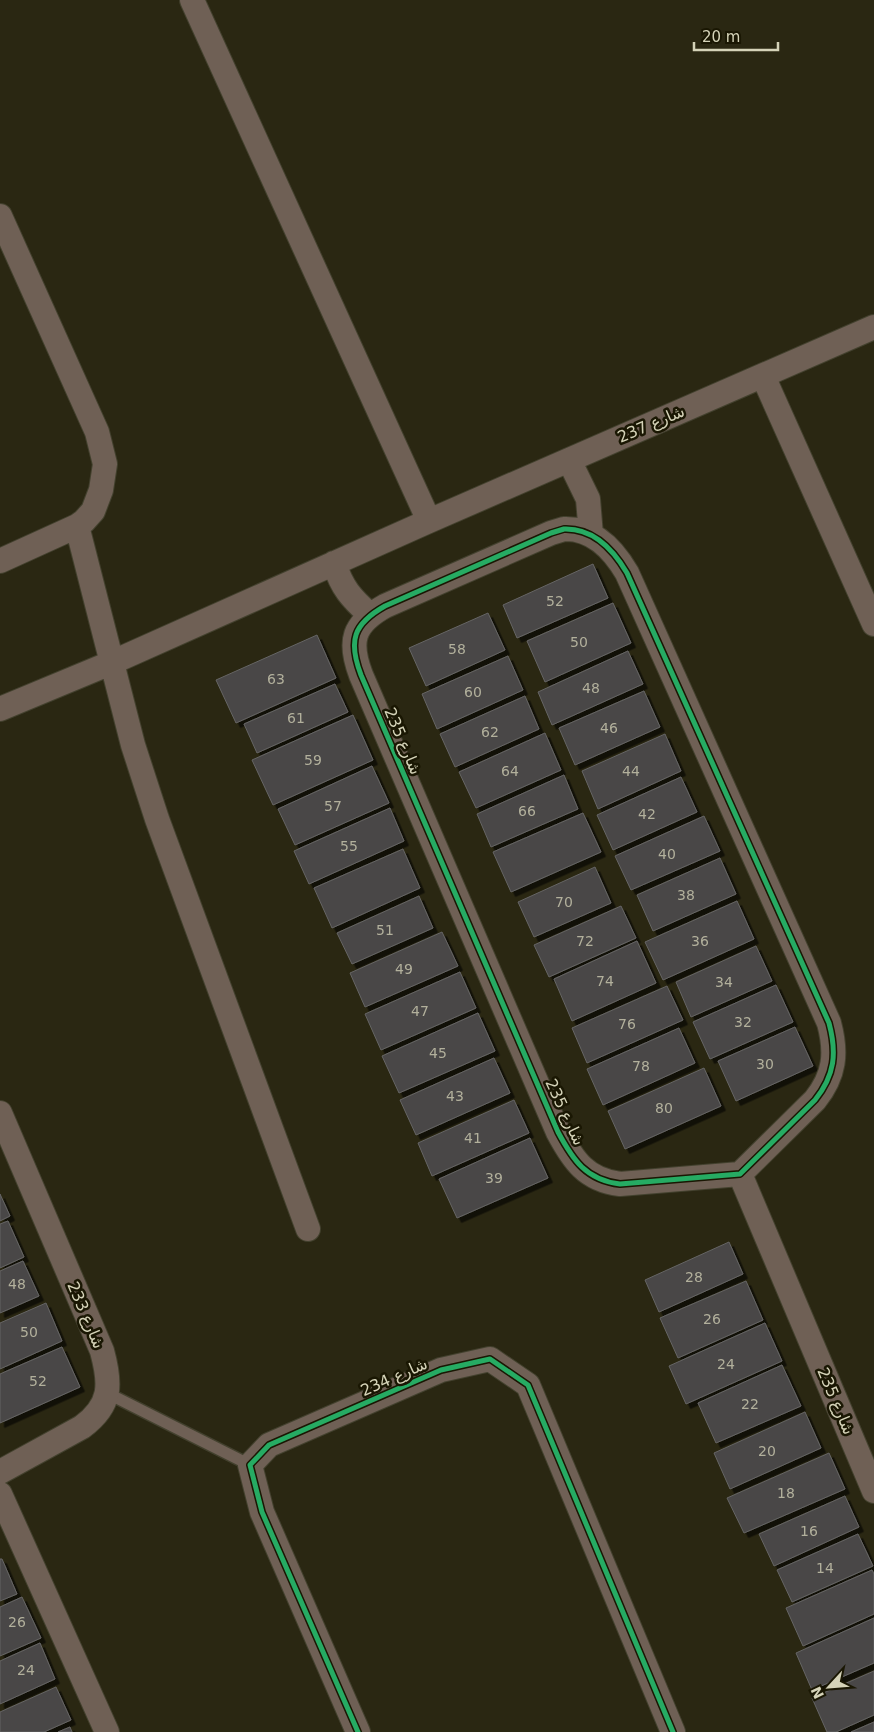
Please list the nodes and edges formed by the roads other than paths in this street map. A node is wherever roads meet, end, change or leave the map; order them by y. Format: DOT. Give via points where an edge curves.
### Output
graph roads {
  1 [pos="192,0"];
  2 [pos="0,216"];
  3 [pos="874,327"];
  4 [pos="763,376"];
  5 [pos="569,460"];
  6 [pos="429,521"];
  7 [pos="77,526"];
  8 [pos="591,535"];
  9 [pos="0,561"];
  10 [pos="334,563"];
  11 [pos="370,616"];
  12 [pos="874,624"];
  13 [pos="113,662"];
  14 [pos="0,709"];
  15 [pos="0,1113"];
  16 [pos="740,1174"];
  17 [pos="308,1229"];
  18 [pos="107,1393"];
  19 [pos="250,1465"];
  20 [pos="0,1472"];
  21 [pos="874,1491"];
  22 [pos="0,1494"];
  23 [pos="107,1732"];
  24 [pos="358,1732"];
  25 [pos="673,1732"];
  1 -- 6 [label="street"];
  2 -- 7 [label="street" via="97,432 102,451 105,464 97,503"];
  3 -- 4 [label="street, شارع 237"];
  4 -- 5 [label="street, شارع 237"];
  4 -- 12 [label="street"];
  5 -- 6 [label="street, شارع 237"];
  5 -- 8 [label="street" via="588,499"];
  6 -- 10 [label="street, شارع 237"];
  7 -- 9 [label="street"];
  7 -- 13 [label="street"];
  8 -- 11 [label="street, شارع 235" via="572,529 551,533 385,606"];
  8 -- 16 [label="street, شارع 235" via="612,550 627,573 833,1038 832,1067 822,1092"];
  10 -- 11 [label="street" via="346,592"];
  10 -- 13 [label="street, شارع 237"];
  11 -- 16 [label="street, شارع 235" via="358,629 354,643 358,666 568,1150 597,1179 620,1184"];
  13 -- 14 [label="street, شارع 237"];
  13 -- 17 [label="street" via="132,745 157,819"];
  15 -- 18 [label="street, شارع 233" via="102,1351 108,1379"];
  16 -- 21 [label="street, شارع 235"];
  18 -- 19 [label="lane"];
  18 -- 20 [label="street" via="92,1420"];
  19 -- 24 [label="street" via="262,1512"];
  19 -- 25 [label="street, شارع 234" via="269,1446 441,1370 490,1359 528,1385"];
  22 -- 23 [label="street"];
}
